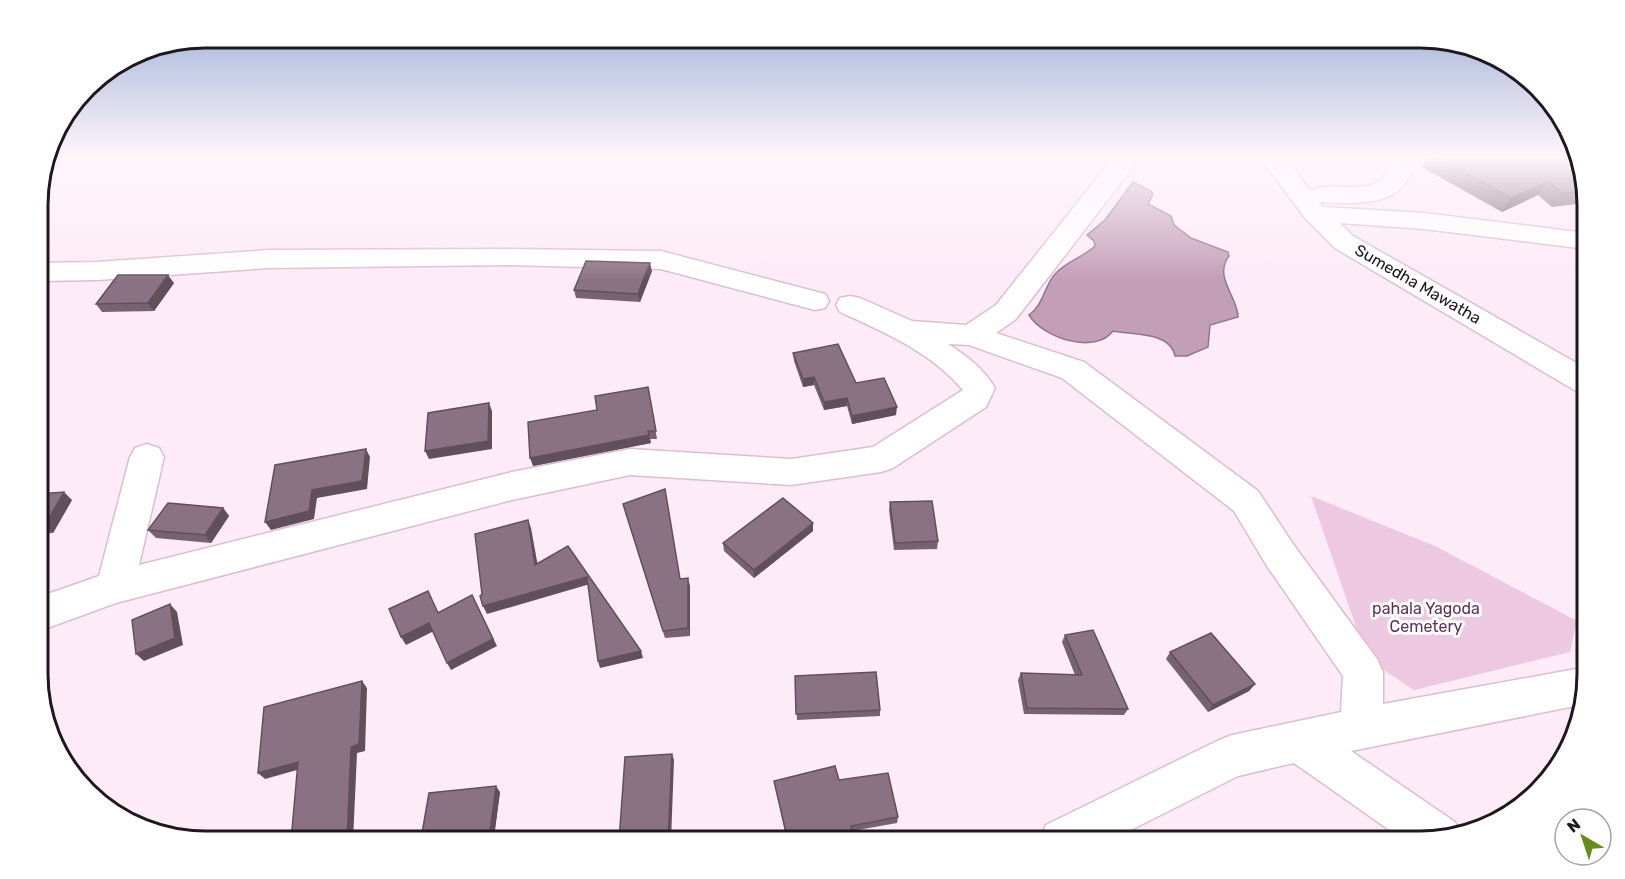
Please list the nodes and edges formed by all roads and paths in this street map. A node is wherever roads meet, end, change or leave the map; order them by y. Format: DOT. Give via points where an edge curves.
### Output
graph roads {
  1 [pos="1095,199"];
  2 [pos="1304,199"];
  3 [pos="1336,199"];
  4 [pos="1308,204"];
  5 [pos="1577,240"];
  6 [pos="48,272"];
  7 [pos="815,301"];
  8 [pos="850,305"];
  9 [pos="908,331"];
  10 [pos="972,335"];
  11 [pos="1577,376"];
  12 [pos="147,457"];
  13 [pos="115,587"];
  14 [pos="48,611"];
  15 [pos="1576,688"];
  16 [pos="1362,729"];
  17 [pos="1299,741"];
  18 [pos="1082,831"];
  19 [pos="1429,831"];
  1 -- 10 [label="street" via="1006,312"];
  2 -- 4 [label="street, Sumedha Mawatha"];
  3 -- 4 [label="street"];
  4 -- 5 [label="street"];
  4 -- 11 [label="street, Sumedha Mawatha" via="1344,242"];
  6 -- 7 [label="street" via="268,259 661,260"];
  8 -- 9 [label="street"];
  9 -- 10 [label="street"];
  9 -- 13 [label="street" via="960,366 978,388 975,399 881,459 791,472 630,462 512,486"];
  10 -- 16 [label="street" via="1073,370 1246,501 1363,672"];
  12 -- 13 [label="street"];
  13 -- 14 [label="street"];
  15 -- 16 [label="street"];
  16 -- 17 [label="street"];
  17 -- 18 [label="street" via="1232,756"];
  17 -- 19 [label="street"];
}
